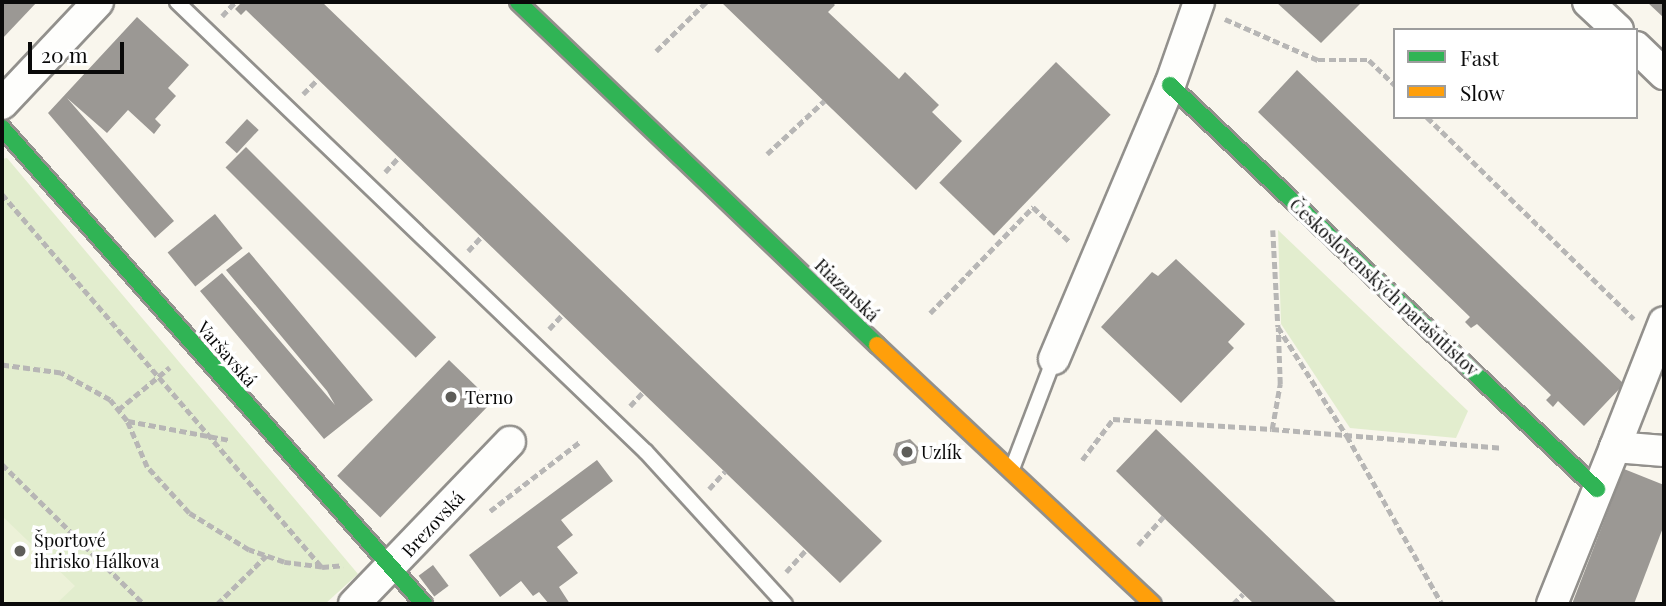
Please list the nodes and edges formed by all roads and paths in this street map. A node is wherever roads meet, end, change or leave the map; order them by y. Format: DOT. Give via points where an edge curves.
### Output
graph roads {
  1 [pos="98,2"];
  2 [pos="177,2"];
  3 [pos="518,2"];
  4 [pos="706,2"];
  5 [pos="1588,2"];
  6 [pos="1198,4"];
  7 [pos="1616,28"];
  8 [pos="1638,49"];
  9 [pos="656,51"];
  10 [pos="1664,74"];
  11 [pos="1393,83"];
  12 [pos="1170,85"];
  13 [pos="824,101"];
  14 [pos="2,104"];
  15 [pos="1429,119"];
  16 [pos="2,128"];
  17 [pos="767,154"];
  18 [pos="1279,188"];
  19 [pos="2,194"];
  20 [pos="1094,264"];
  21 [pos="930,313"];
  22 [pos="1278,327"];
  23 [pos="1660,333"];
  24 [pos="193,345"];
  25 [pos="1054,359"];
  26 [pos="2,365"];
  27 [pos="158,378"];
  28 [pos="118,410"];
  29 [pos="127,421"];
  30 [pos="265,427"];
  31 [pos="1272,429"];
  32 [pos="1347,436"];
  33 [pos="209,437"];
  34 [pos="581,441"];
  35 [pos="510,442"];
  36 [pos="1615,447"];
  37 [pos="1506,448"];
  38 [pos="1664,451"];
  39 [pos="1082,460"];
  40 [pos="2,464"];
  41 [pos="1011,472"];
  42 [pos="1598,489"];
  43 [pos="484,515"];
  44 [pos="266,556"];
  45 [pos="391,569"];
  46 [pos="1244,594"];
  47 [pos="144,604"];
  48 [pos="217,604"];
  49 [pos="354,604"];
  50 [pos="424,604"];
  51 [pos="785,604"];
  52 [pos="1153,604"];
  53 [pos="1233,604"];
  54 [pos="1442,604"];
  55 [pos="1552,604"];
  1 -- 14 [label="street"];
  2 -- 51 [label="lane" via="646,452"];
  3 -- 41 [label="street, Riazanská"];
  4 -- 9 [label="path"];
  5 -- 7 [label="street"];
  6 -- 11 [label="path" via="1318,60 1369,60"];
  6 -- 12 [label="street"];
  8 -- 10 [label="street"];
  12 -- 18 [label="street, Československých parašutistov"];
  12 -- 20 [label="street"];
  13 -- 17 [label="path"];
  15 -- 23 [label="path" via="1650,334"];
  16 -- 24 [label="street, Varšavská"];
  18 -- 22 [label="path" via="1272,218"];
  18 -- 42 [label="street, Československých parašutistov"];
  19 -- 27 [label="path"];
  20 -- 21 [label="path" via="1033,208"];
  20 -- 25 [label="street"];
  22 -- 31 [label="path" via="1280,384"];
  22 -- 32 [label="path"];
  23 -- 36 [label="street"];
  24 -- 27 [label="path"];
  24 -- 30 [label="street, Varšavská"];
  25 -- 41 [label="lane"];
  26 -- 28 [label="path" via="61,373 110,400"];
  27 -- 28 [label="path"];
  27 -- 33 [label="path"];
  28 -- 29 [label="path"];
  29 -- 33 [label="path"];
  29 -- 44 [label="path" via="147,467 175,499 208,527"];
  30 -- 33 [label="path" via="248,443"];
  30 -- 45 [label="street, Varšavská"];
  31 -- 32 [label="path"];
  31 -- 39 [label="path" via="1113,419"];
  32 -- 37 [label="path"];
  32 -- 54 [label="path"];
  33 -- 44 [label="path" via="322,567"];
  34 -- 43 [label="path"];
  35 -- 45 [label="street, Brezovská"];
  36 -- 38 [label="street"];
  36 -- 42 [label="street"];
  40 -- 47 [label="path"];
  41 -- 52 [label="street, Riazanská"];
  42 -- 55 [label="street"];
  44 -- 48 [label="path"];
  45 -- 49 [label="street, Brezovská"];
  45 -- 50 [label="street, Varšavská"];
  46 -- 53 [label="path"];
}
